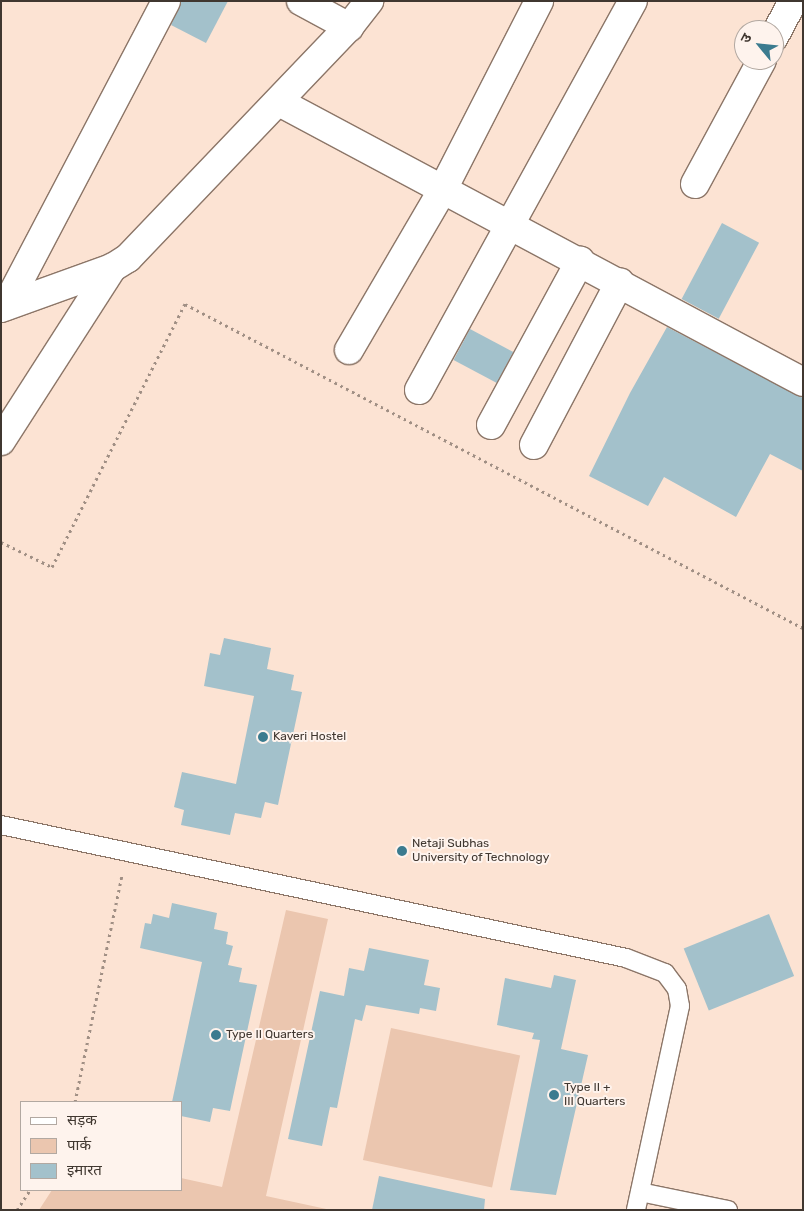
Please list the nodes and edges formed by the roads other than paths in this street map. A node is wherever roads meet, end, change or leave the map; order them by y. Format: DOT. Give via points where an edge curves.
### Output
graph roads {
  1 [pos="166,1"];
  2 [pos="301,1"];
  3 [pos="369,1"];
  4 [pos="539,1"];
  5 [pos="633,1"];
  6 [pos="793,1"];
  7 [pos="783,20"];
  8 [pos="350,27"];
  9 [pos="757,70"];
  10 [pos="279,102"];
  11 [pos="695,184"];
  12 [pos="443,188"];
  13 [pos="510,224"];
  14 [pos="580,261"];
  15 [pos="112,268"];
  16 [pos="620,282"];
  17 [pos="4,307"];
  18 [pos="349,350"];
  19 [pos="803,382"];
  20 [pos="419,390"];
  21 [pos="491,425"];
  22 [pos="1,441"];
  23 [pos="534,445"];
  24 [pos="1,826"];
  25 [pos="640,1192"];
  26 [pos="636,1210"];
  27 [pos="728,1210"];
  1 -- 17 [label="street"];
  2 -- 8 [label="street"];
  3 -- 8 [label="street"];
  4 -- 12 [label="street"];
  5 -- 13 [label="street"];
  6 -- 7 [label="street"];
  8 -- 10 [label="street"];
  9 -- 11 [label="street"];
  10 -- 12 [label="street"];
  10 -- 15 [label="street" via="142,246"];
  12 -- 13 [label="street"];
  12 -- 18 [label="street"];
  13 -- 14 [label="street"];
  13 -- 20 [label="street"];
  14 -- 16 [label="street"];
  14 -- 21 [label="street"];
  15 -- 17 [label="street"];
  15 -- 22 [label="street"];
  16 -- 19 [label="street"];
  16 -- 23 [label="street"];
  24 -- 25 [label="lane" via="626,958 665,973 677,989 680,1006"];
  25 -- 26 [label="lane"];
  25 -- 27 [label="lane"];
}
